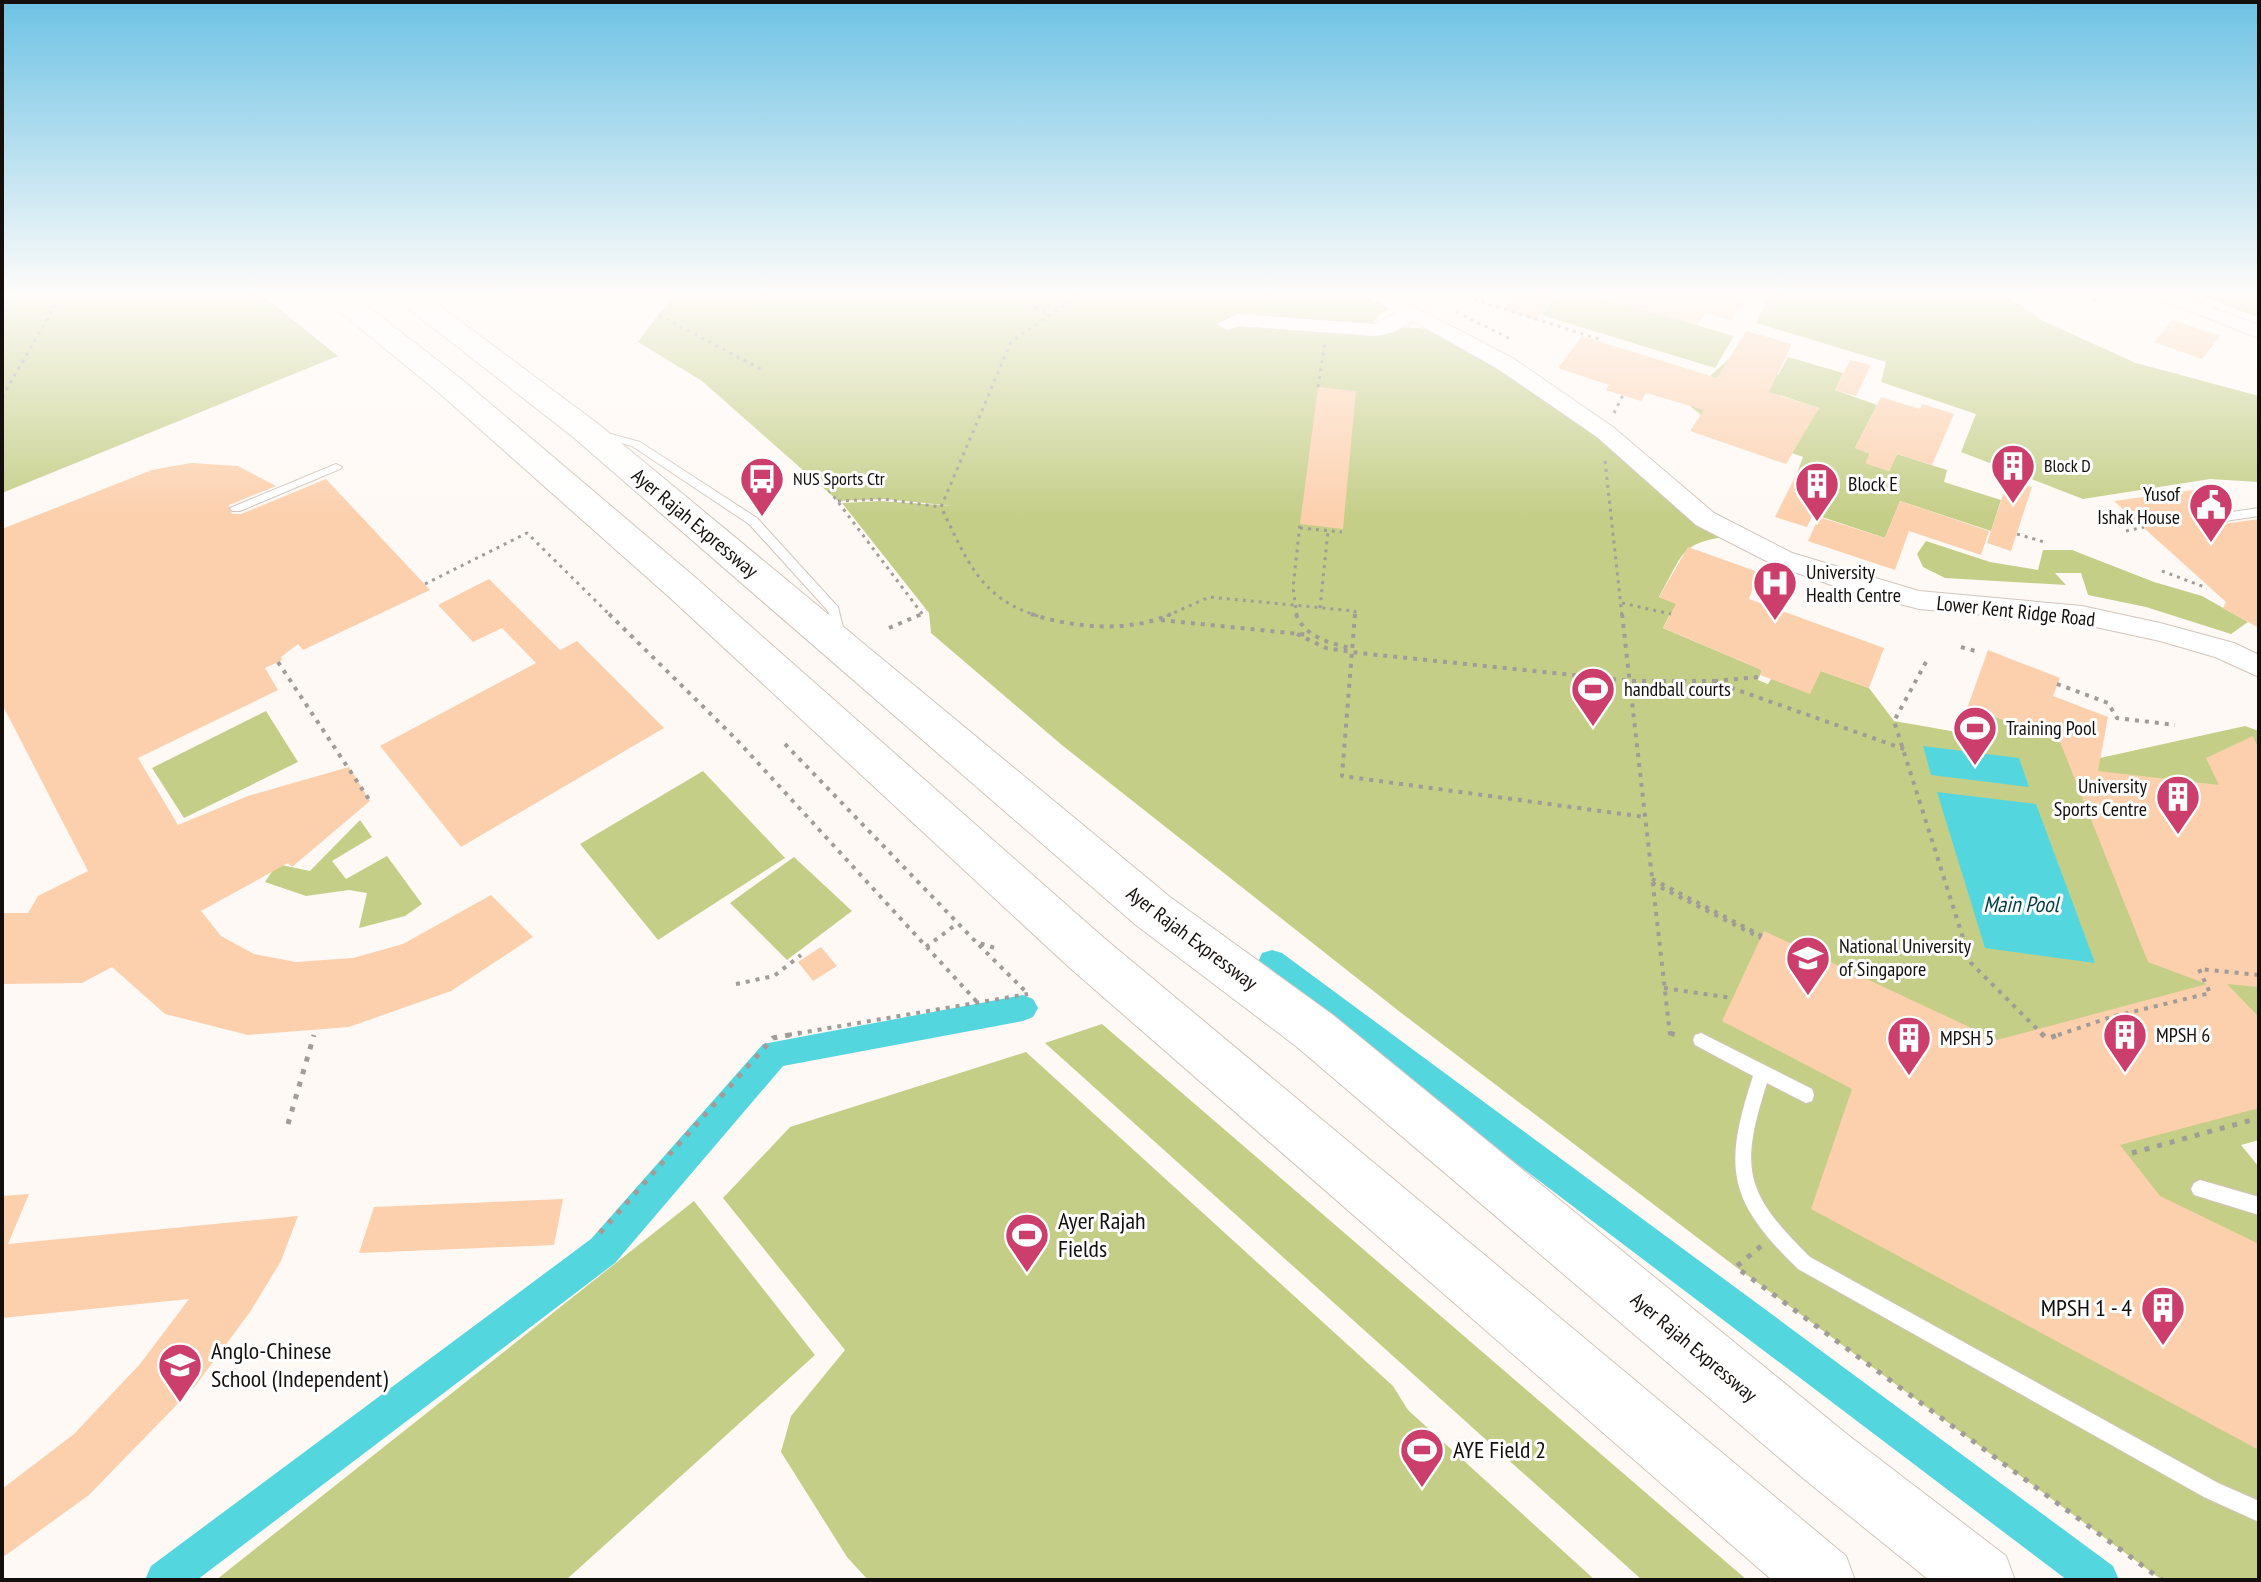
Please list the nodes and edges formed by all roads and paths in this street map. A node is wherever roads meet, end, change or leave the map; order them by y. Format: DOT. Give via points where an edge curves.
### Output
graph roads {
  1 [pos="19,368"];
  2 [pos="427,368"];
  3 [pos="503,368"];
  4 [pos="758,368"];
  5 [pos="1000,368"];
  6 [pos="1321,368"];
  7 [pos="1512,368"];
  8 [pos="764,371"];
  9 [pos="1318,387"];
  10 [pos="1623,395"];
  11 [pos="2,397"];
  12 [pos="1626,422"];
  13 [pos="1604,453"];
  14 [pos="336,467"];
  15 [pos="829,490"];
  16 [pos="838,501"];
  17 [pos="941,507"];
  18 [pos="236,508"];
  19 [pos="2259,512"];
  20 [pos="2225,517"];
  21 [pos="2144,527"];
  22 [pos="1328,531"];
  23 [pos="2126,531"];
  24 [pos="1342,532"];
  25 [pos="2017,534"];
  26 [pos="2044,542"];
  27 [pos="2162,571"];
  28 [pos="425,584"];
  29 [pos="2207,588"];
  30 [pos="1622,603"];
  31 [pos="1291,605"];
  32 [pos="1320,608"];
  33 [pos="1671,614"];
  34 [pos="1158,620"];
  35 [pos="1297,634"];
  36 [pos="1310,635"];
  37 [pos="865,637"];
  38 [pos="1961,647"];
  39 [pos="1353,651"];
  40 [pos="1979,652"];
  41 [pos="278,662"];
  42 [pos="1926,662"];
  43 [pos="2259,667"];
  44 [pos="1759,677"];
  45 [pos="1631,681"];
  46 [pos="1712,681"];
  47 [pos="2057,684"];
  48 [pos="2175,725"];
  49 [pos="785,744"];
  50 [pos="1904,749"];
  51 [pos="370,801"];
  52 [pos="1645,817"];
  53 [pos="1652,881"];
  54 [pos="958,923"];
  55 [pos="1762,937"];
  56 [pos="976,942"];
  57 [pos="926,947"];
  58 [pos="995,948"];
  59 [pos="801,955"];
  60 [pos="2259,975"];
  61 [pos="736,984"];
  62 [pos="1662,988"];
  63 [pos="1732,998"];
  64 [pos="978,1003"];
  65 [pos="314,1035"];
  66 [pos="1701,1040"];
  67 [pos="1762,1073"];
  68 [pos="1806,1095"];
  69 [pos="2259,1118"];
  70 [pos="288,1124"];
  71 [pos="2132,1153"];
  72 [pos="2200,1189"];
  73 [pos="2259,1206"];
  74 [pos="600,1233"];
  75 [pos="1774,1235"];
  76 [pos="2259,1512"];
  77 [pos="1822,1580"];
  78 [pos="1982,1580"];
  79 [pos="2162,1580"];
  1 -- 11 [label="path"];
  2 -- 77 [label="highway" via="694,597 1087,953"];
  3 -- 37 [label="highway, Ayer Rajah Expressway"];
  4 -- 8 [label="path"];
  5 -- 17 [label="path"];
  6 -- 9 [label="path"];
  7 -- 43 [label="street, Lower Kent Ridge Road" via="1605,432 1705,519 1783,559 1919,600 2082,615 2160,632 2224,650"];
  10 -- 12 [label="path" via="1614,413"];
  13 -- 30 [label="path"];
  14 -- 18 [label="lane"];
  15 -- 37 [label="path" via="923,615"];
  16 -- 17 [label="path" via="884,499"];
  17 -- 34 [label="path" via="973,571 1012,608 1077,626"];
  19 -- 20 [label="lane"];
  21 -- 23 [label="path"];
  22 -- 24 [label="path"];
  22 -- 31 [label="path" via="1300,526"];
  22 -- 32 [label="path"];
  25 -- 26 [label="path"];
  27 -- 29 [label="path"];
  28 -- 57 [label="path" via="527,533 736,739"];
  30 -- 33 [label="path"];
  30 -- 45 [label="path"];
  31 -- 32 [label="path"];
  31 -- 34 [label="path" via="1209,597"];
  31 -- 36 [label="path" via="1295,619"];
  32 -- 39 [label="path" via="1355,611"];
  34 -- 35 [label="path"];
  35 -- 36 [label="path"];
  35 -- 39 [label="path" via="1326,648"];
  36 -- 39 [label="path"];
  37 -- 78 [label="highway, Ayer Rajah Expressway" via="1153,911 1315,1031 1826,1457"];
  38 -- 40 [label="path"];
  39 -- 45 [label="path"];
  39 -- 52 [label="path" via="1342,776"];
  41 -- 51 [label="path"];
  42 -- 50 [label="path" via="1894,721"];
  44 -- 46 [label="path"];
  45 -- 46 [label="path"];
  45 -- 52 [label="path"];
  46 -- 50 [label="path"];
  47 -- 48 [label="path" via="2108,703 2117,718"];
  49 -- 54 [label="path"];
  50 -- 60 [label="path" via="1971,963 2047,1039 2210,993 2199,969"];
  52 -- 53 [label="path"];
  53 -- 55 [label="path"];
  53 -- 62 [label="path"];
  54 -- 56 [label="path"];
  54 -- 57 [label="path"];
  56 -- 58 [label="path"];
  56 -- 64 [label="path" via="1028,994"];
  57 -- 64 [label="path"];
  59 -- 61 [label="path" via="774,976"];
  62 -- 63 [label="path"];
  62 -- 66 [label="path" via="1670,1036"];
  64 -- 74 [label="path" via="773,1038"];
  65 -- 70 [label="path"];
  66 -- 67 [label="lane"];
  67 -- 68 [label="lane"];
  67 -- 75 [label="lane" via="1743,1130 1741,1156 1744,1184"];
  69 -- 71 [label="path"];
  72 -- 73 [label="lane"];
  75 -- 76 [label="lane" via="1804,1263"];
  75 -- 79 [label="path" via="1736,1267"];
}
